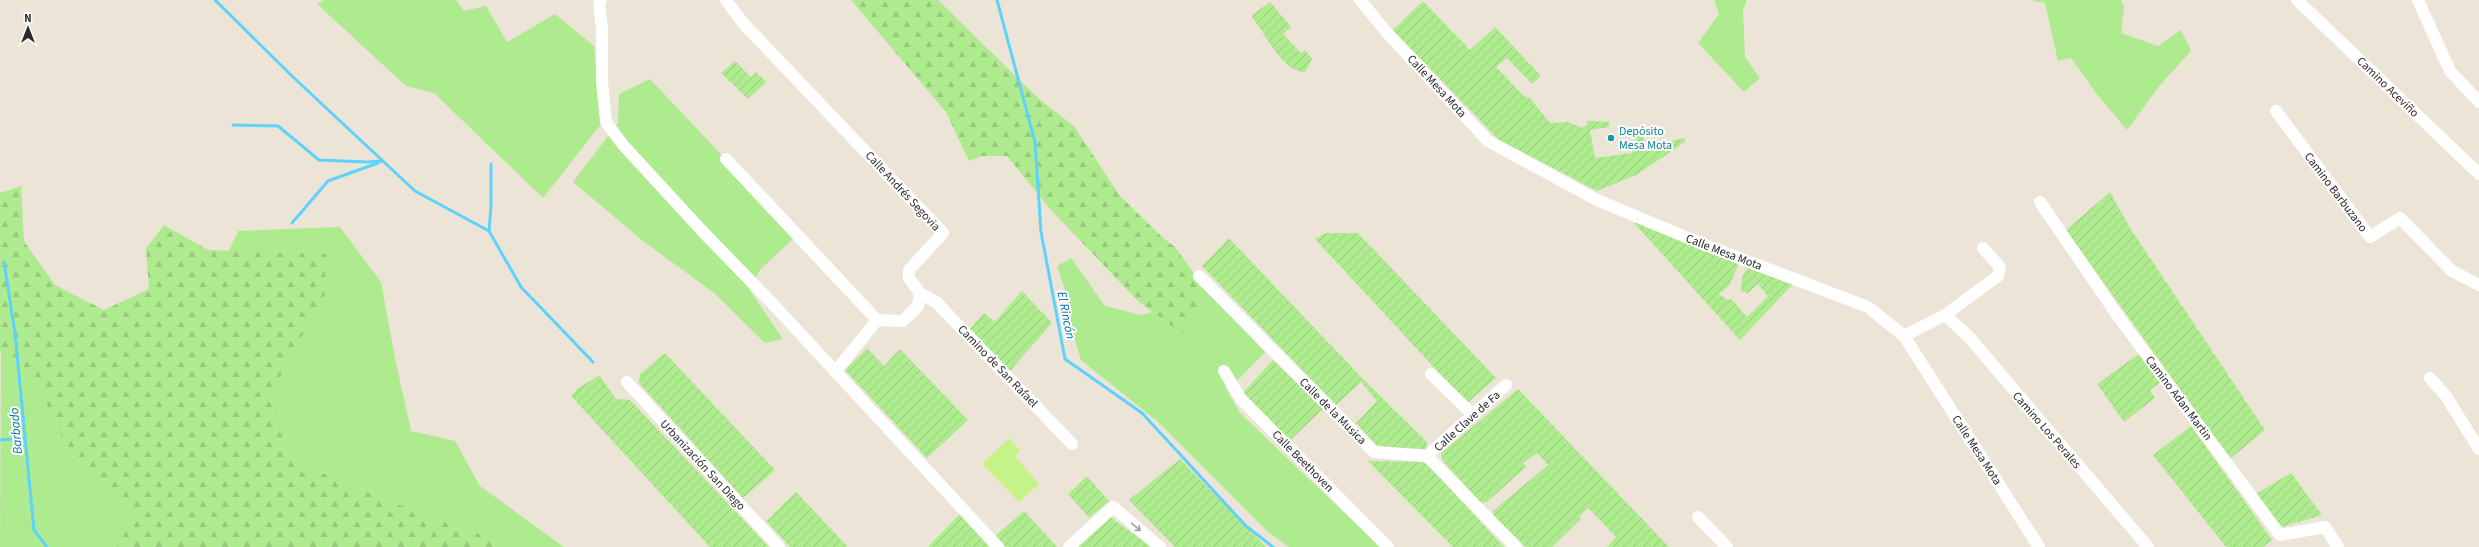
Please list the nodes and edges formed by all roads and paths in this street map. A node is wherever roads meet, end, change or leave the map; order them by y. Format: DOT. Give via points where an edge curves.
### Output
graph roads {
  1 [pos="601,0"];
  2 [pos="726,0"];
  3 [pos="1360,0"];
  4 [pos="2297,0"];
  5 [pos="2418,0"];
  6 [pos="2479,102"];
  7 [pos="2276,112"];
  8 [pos="726,159"];
  9 [pos="2479,174"];
  10 [pos="2040,202"];
  11 [pos="1983,248"];
  12 [pos="1199,276"];
  13 [pos="2479,285"];
  14 [pos="920,293"];
  15 [pos="1945,315"];
  16 [pos="877,320"];
  17 [pos="1904,336"];
  18 [pos="1224,371"];
  19 [pos="835,372"];
  20 [pos="1431,374"];
  21 [pos="2430,378"];
  22 [pos="627,382"];
  23 [pos="1506,385"];
  24 [pos="1473,415"];
  25 [pos="1072,444"];
  26 [pos="2479,449"];
  27 [pos="1427,456"];
  28 [pos="1698,517"];
  29 [pos="778,547"];
  30 [pos="998,547"];
  31 [pos="1069,547"];
  32 [pos="1160,547"];
  33 [pos="1388,547"];
  34 [pos="1516,547"];
  35 [pos="1727,547"];
  36 [pos="2039,547"];
  37 [pos="2148,547"];
  38 [pos="2338,547"];
  1 -- 19 [label="street" via="599,4 602,28 602,82 606,122 623,145"];
  2 -- 14 [label="street, Calle Andrés Segovia" via="743,23 943,233 909,270 909,278"];
  3 -- 17 [label="street, Calle Mesa Mota" via="1388,34 1488,141 1597,200 1705,245 1868,307"];
  4 -- 9 [label="street, Camino Aceviño"];
  5 -- 6 [label="street" via="2450,71"];
  7 -- 13 [label="street, Camino Barbuzano" via="2370,237 2400,218 2452,271"];
  8 -- 16 [label="street"];
  10 -- 38 [label="street, Camino Adan Martin" via="2120,319 2280,535 2325,527"];
  11 -- 15 [label="street" via="2000,267 1998,276"];
  12 -- 27 [label="street, Calle de la Musica" via="1374,452"];
  14 -- 16 [label="street" via="918,306 903,321"];
  14 -- 25 [label="street, Camino de San Rafael" via="936,302"];
  15 -- 17 [label="street"];
  15 -- 37 [label="street, Camino Los Perales" via="1968,337"];
  16 -- 19 [label="street"];
  17 -- 36 [label="street, Calle Mesa Mota"];
  18 -- 33 [label="street, Calle Beethoven" via="1241,399"];
  19 -- 30 [label="street"];
  20 -- 24 [label="street"];
  21 -- 26 [label="street" via="2446,396"];
  22 -- 29 [label="street, Urbanización San Diego"];
  23 -- 24 [label="street, Calle Clave de Fa"];
  24 -- 27 [label="street, Calle Clave de Fa"];
  27 -- 34 [label="street"];
  28 -- 35 [label="street"];
  31 -- 32 [label="street, one-way" via="1113,507"];
}
